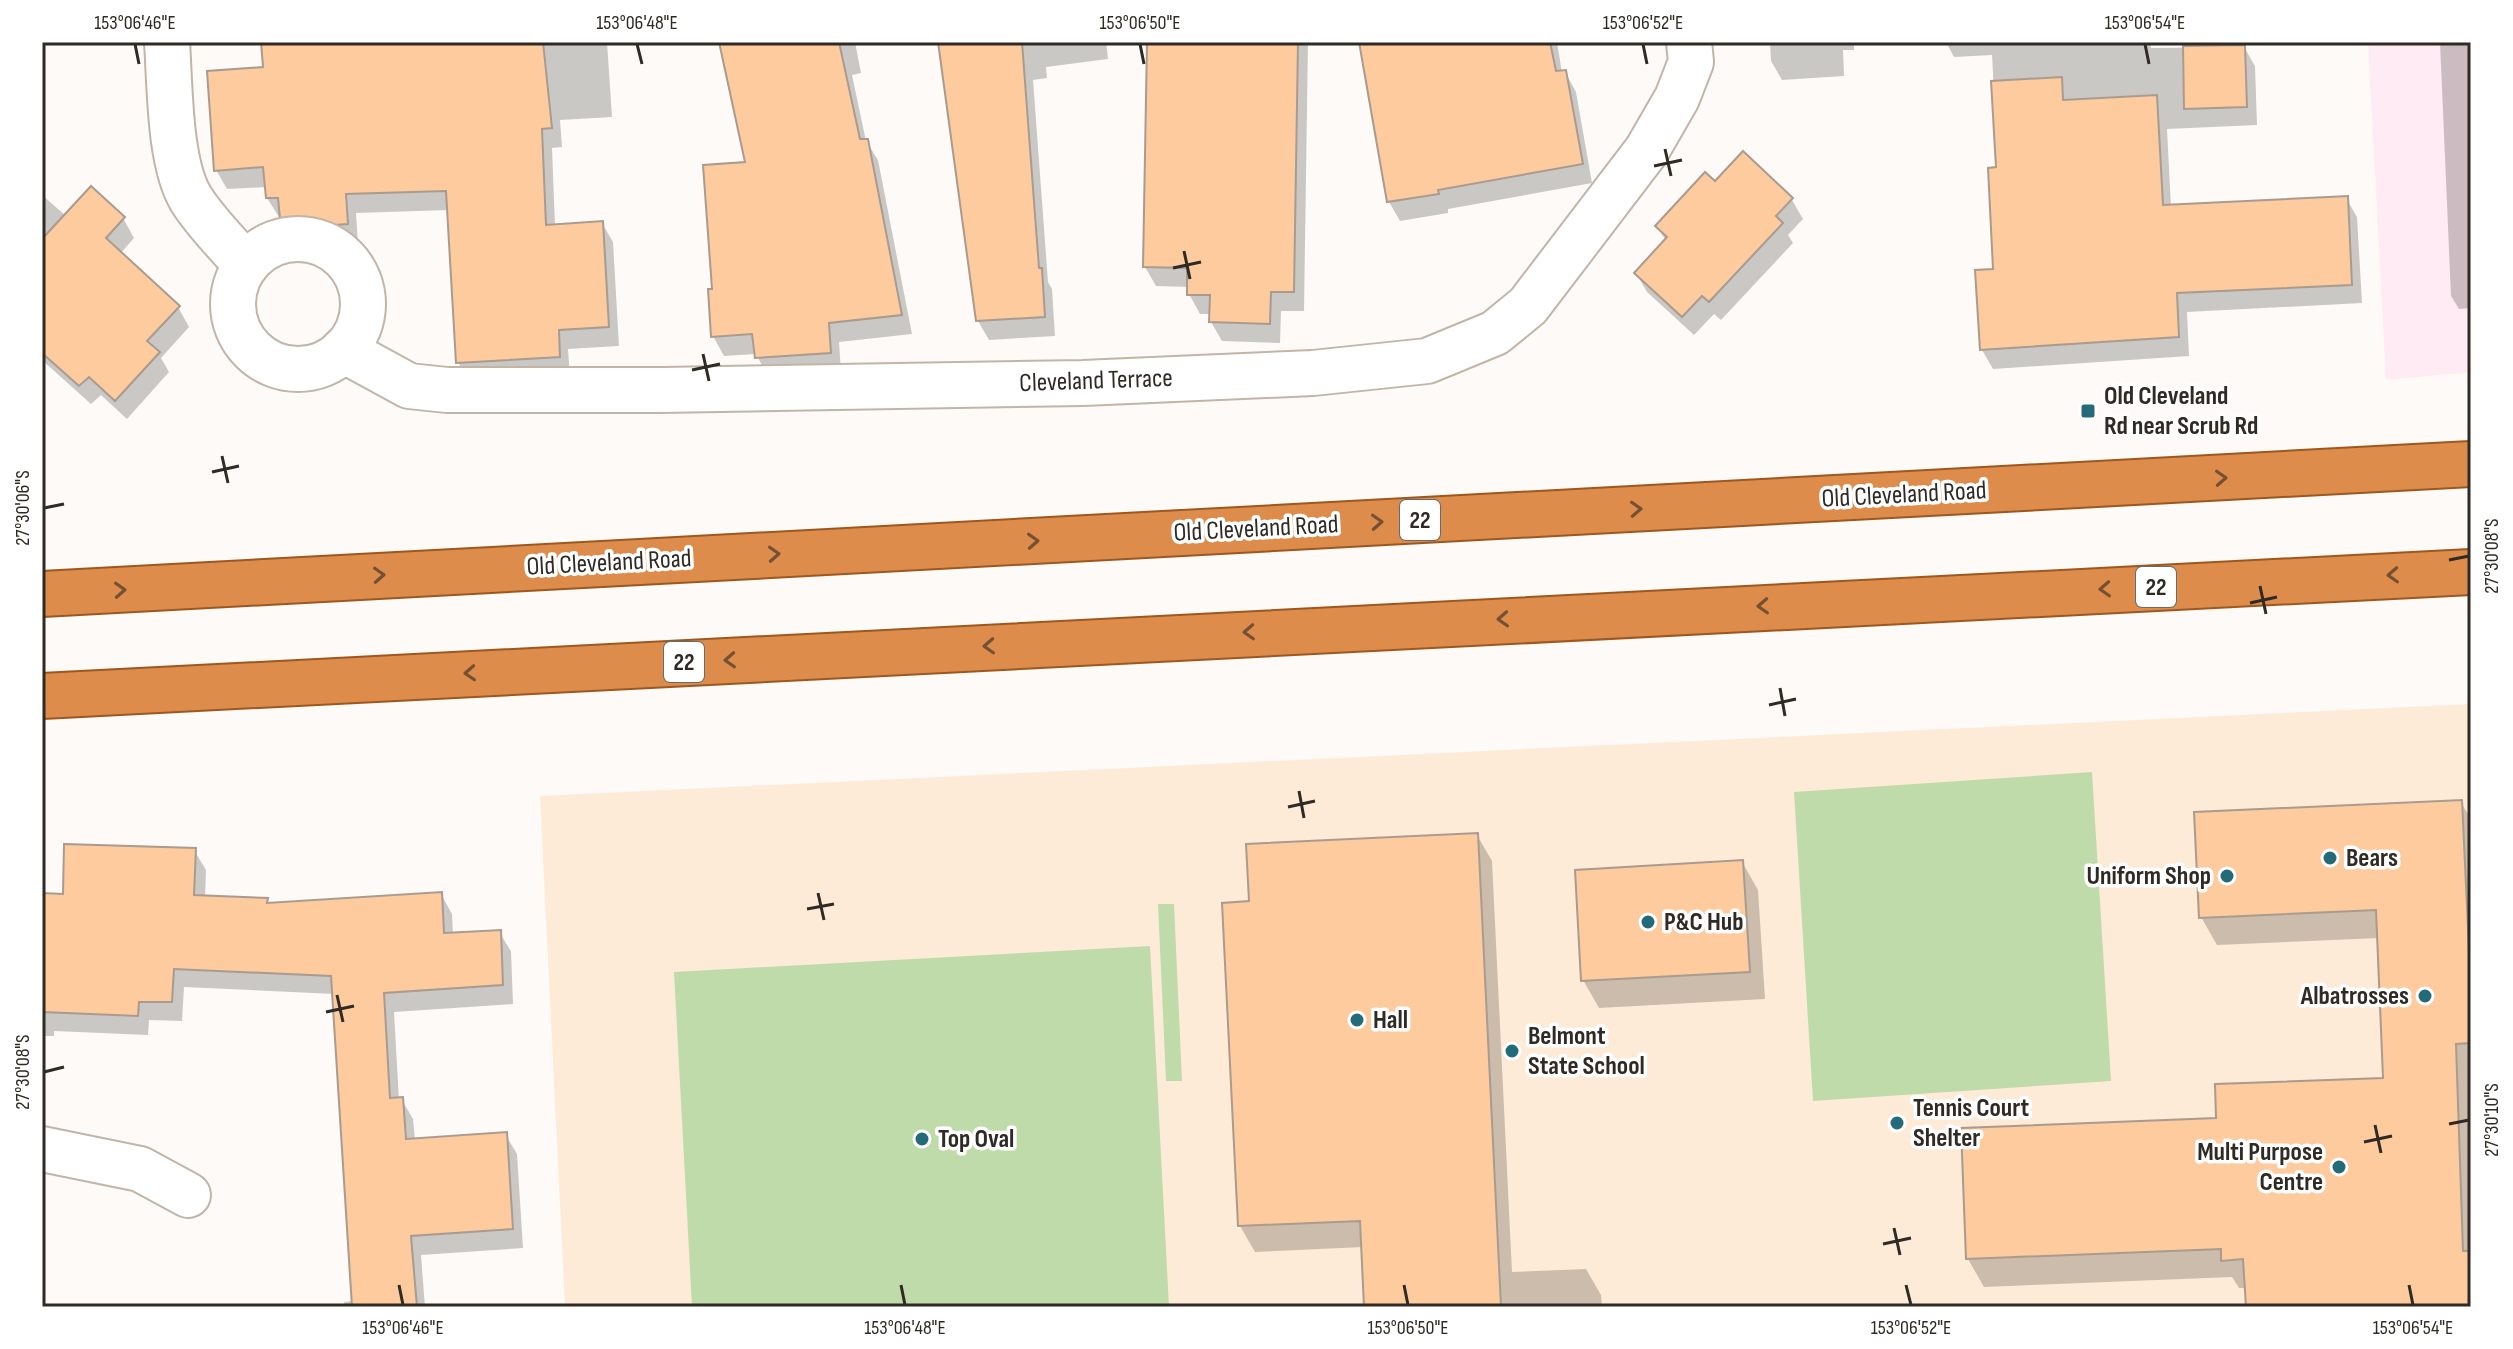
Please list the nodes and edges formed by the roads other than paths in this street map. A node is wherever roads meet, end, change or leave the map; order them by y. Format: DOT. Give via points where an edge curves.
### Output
graph roads {
  1 [pos="167,42"];
  2 [pos="1689,42"];
  3 [pos="246,265"];
  4 [pos="343,350"];
  5 [pos="2471,464"];
  6 [pos="2471,572"];
  7 [pos="42,594"];
  8 [pos="42,696"];
  9 [pos="42,1149"];
  10 [pos="188,1195"];
  1 -- 3 [label="street" via="184,185"];
  2 -- 4 [label="street, Cleveland Terrace" via="1691,62 1677,98 1647,150 1528,306 1495,333 1427,361 1313,373 1083,383 447,390 409,386"];
  3 -- 4 [label="street" via="233,294 233,315 253,351 293,369 314,367"];
  3 -- 4 [label="street" via="270,245 291,240 312,240 348,261 363,301 361,323"];
  7 -- 5 [label="highway, Old Cleveland Road / 22, one-way"];
  6 -- 8 [label="highway, 22, one-way"];
  9 -- 10 [label="street" via="140,1169"];
}
